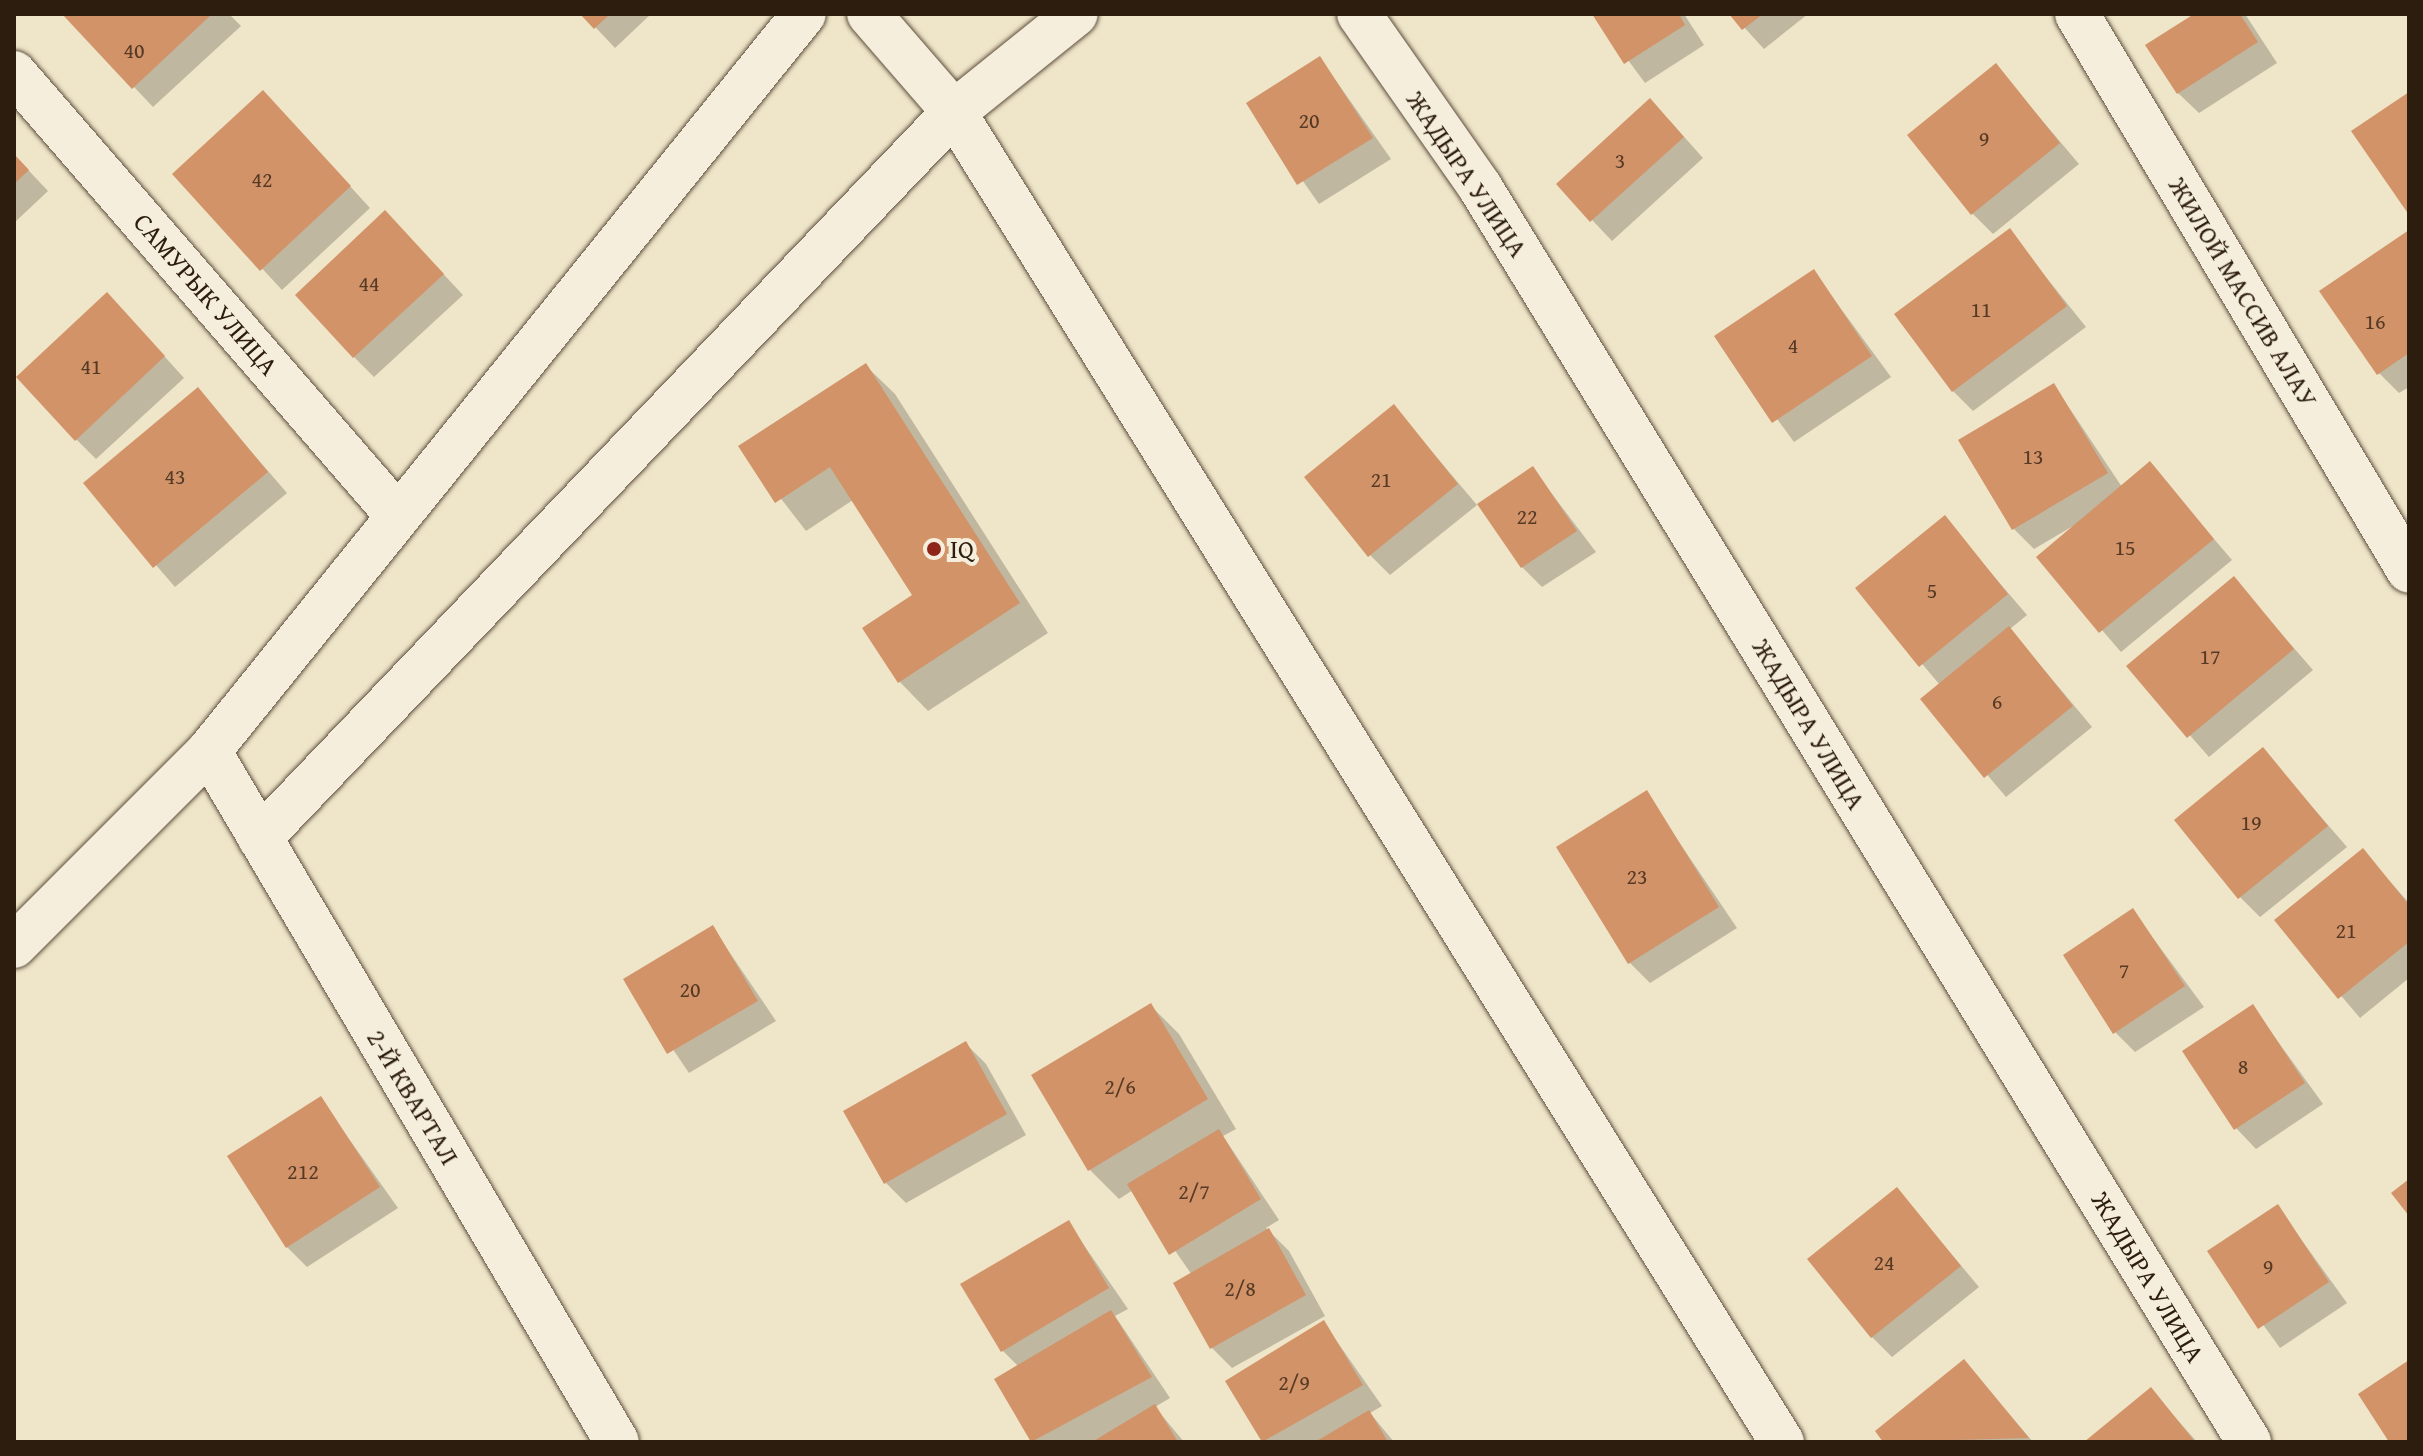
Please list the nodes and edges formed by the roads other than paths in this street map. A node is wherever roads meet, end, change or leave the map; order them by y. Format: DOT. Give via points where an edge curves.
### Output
graph roads {
  1 [pos="804,14"];
  2 [pos="869,14"];
  3 [pos="1076,14"];
  4 [pos="1359,14"];
  5 [pos="2077,14"];
  6 [pos="14,73"];
  7 [pos="954,112"];
  8 [pos="397,515"];
  9 [pos="2409,571"];
  10 [pos="209,751"];
  11 [pos="260,838"];
  12 [pos="14,946"];
  13 [pos="617,1442"];
  14 [pos="1782,1442"];
  15 [pos="2249,1442"];
  1 -- 8 [label="street"];
  2 -- 7 [label="street"];
  3 -- 7 [label="street"];
  4 -- 15 [label="street, ЖАДЫРА УЛИЦА" via="1480,187"];
  5 -- 9 [label="street, ЖИЛОЙ МАССИВ АЛАУ"];
  6 -- 8 [label="street, САМУРЫК УЛИЦА"];
  7 -- 11 [label="street"];
  7 -- 14 [label="street"];
  8 -- 10 [label="street"];
  10 -- 11 [label="street, 2-Й КВАРТАЛ"];
  10 -- 12 [label="street"];
  11 -- 13 [label="street, 2-Й КВАРТАЛ"];
}
